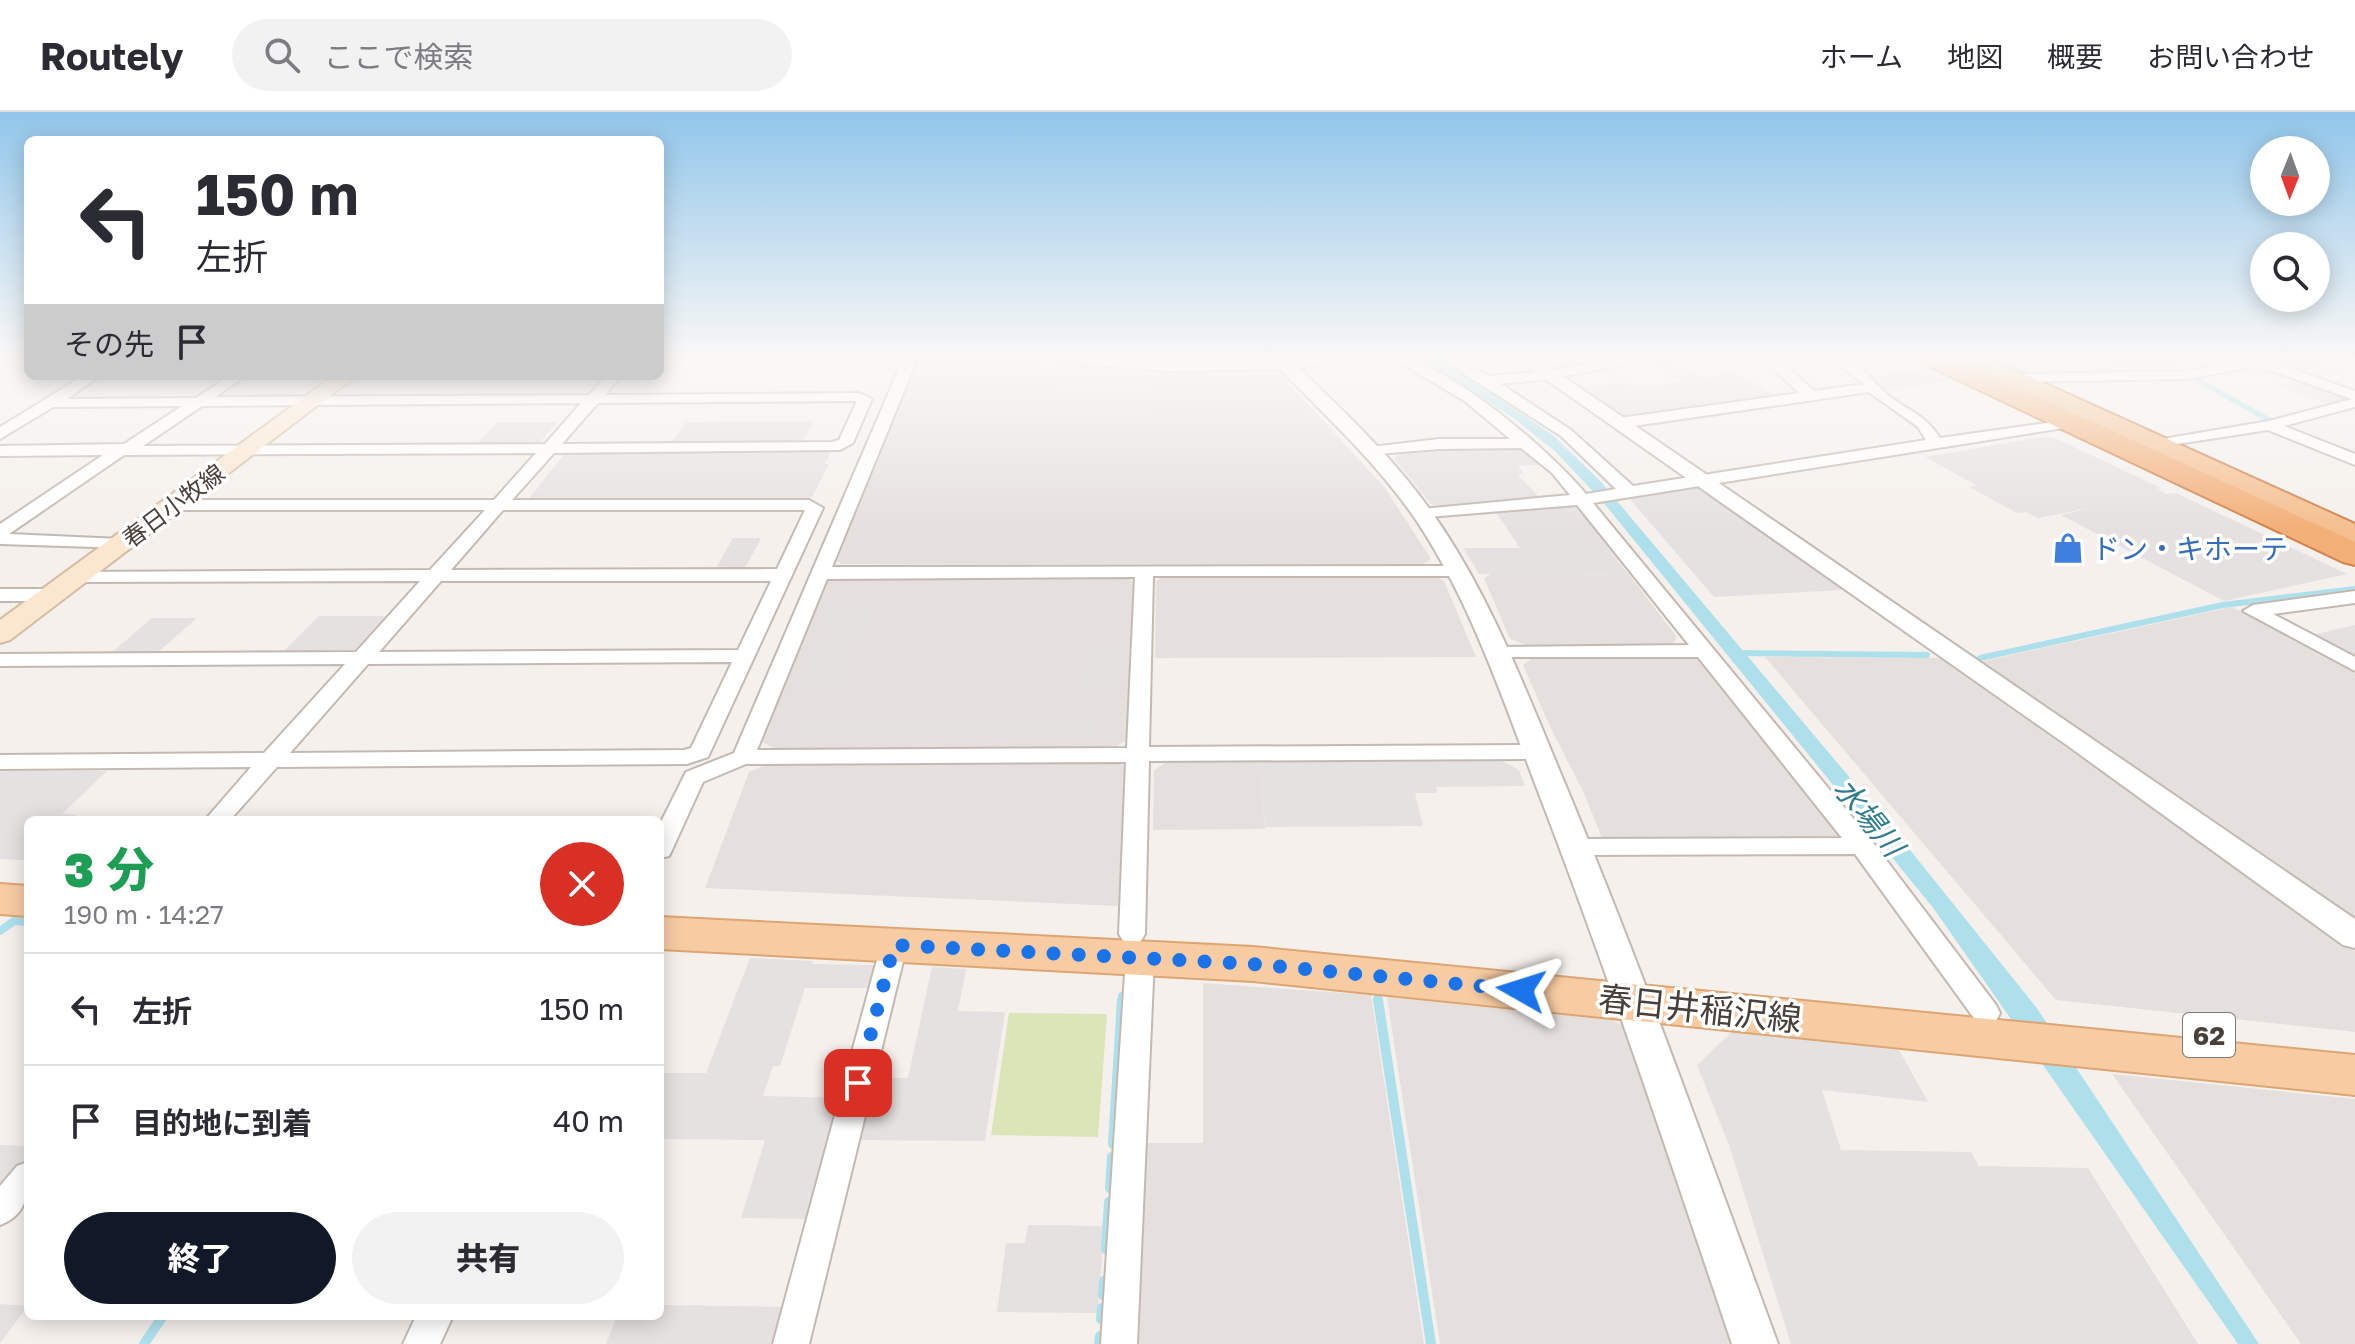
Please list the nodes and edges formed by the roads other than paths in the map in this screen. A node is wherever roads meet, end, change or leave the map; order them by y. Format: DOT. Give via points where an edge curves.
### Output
graph roads {
  1 [pos="33,414"];
  2 [pos="178,414"];
  3 [pos="294,414"];
  4 [pos="580,414"];
  5 [pos="858,414"];
  6 [pos="887,414"];
  7 [pos="1334,414"];
  8 [pos="1491,414"];
  9 [pos="1538,414"];
  10 [pos="1608,414"];
  11 [pos="1678,414"];
  12 [pos="1910,414"];
  13 [pos="2045,414"];
  14 [pos="2051,414"];
  15 [pos="2065,414"];
  16 [pos="2081,414"];
  17 [pos="2091,414"];
  18 [pos="2310,414"];
  19 [pos="0,422"];
  20 [pos="20,422"];
  21 [pos="1620,423"];
  22 [pos="2063,423"];
  23 [pos="2269,425"];
  24 [pos="0,434"];
  25 [pos="1528,443"];
  26 [pos="1936,443"];
  27 [pos="2157,445"];
  28 [pos="126,448"];
  29 [pos="550,448"];
  30 [pos="247,449"];
  31 [pos="0,451"];
  32 [pos="1371,452"];
  33 [pos="2355,460"];
  34 [pos="1704,481"];
  35 [pos="2199,483"];
  36 [pos="1625,493"];
  37 [pos="1588,498"];
  38 [pos="174,505"];
  39 [pos="498,506"];
  40 [pos="1422,514"];
  41 [pos="0,532"];
  42 [pos="2355,535"];
  43 [pos="0,539"];
  44 [pos="2355,541"];
  45 [pos="121,544"];
  46 [pos="2355,555"];
  47 [pos="2355,563"];
  48 [pos="1457,570"];
  49 [pos="1144,571"];
  50 [pos="821,573"];
  51 [pos="783,575"];
  52 [pos="77,576"];
  53 [pos="436,576"];
  54 [pos="0,595"];
  55 [pos="51,595"];
  56 [pos="2355,597"];
  57 [pos="0,634"];
  58 [pos="1705,651"];
  59 [pos="1496,653"];
  60 [pos="745,656"];
  61 [pos="362,658"];
  62 [pos="0,660"];
  63 [pos="2355,665"];
  64 [pos="1537,752"];
  65 [pos="1140,755"];
  66 [pos="743,757"];
  67 [pos="271,760"];
  68 [pos="0,762"];
  69 [pos="221,816"];
  70 [pos="664,841"];
  71 [pos="1862,846"];
  72 [pos="1576,847"];
  73 [pos="664,910"];
  74 [pos="664,933"];
  75 [pos="2355,936"];
  76 [pos="894,945"];
  77 [pos="1136,946"];
  78 [pos="1629,989"];
  79 [pos="2000,1022"];
  80 [pos="2073,1033"];
  81 [pos="2355,1050"];
  82 [pos="2355,1075"];
  83 [pos="24,1181"];
  84 [pos="0,1210"];
  85 [pos="433,1320"];
  86 [pos="421,1344"];
  87 [pos="791,1344"];
  88 [pos="1119,1344"];
  89 [pos="1755,1344"];
  1 -- 20 [label="street"];
  2 -- 28 [label="street"];
  3 -- 30 [label="main road, 春日小牧線"];
  4 -- 29 [label="street"];
  5 -- 29 [label="street" via="845,443 834,447"];
  6 -- 50 [label="street"];
  7 -- 32 [label="street"];
  8 -- 25 [label="street"];
  9 -- 36 [label="street" via="1566,433"];
  10 -- 21 [label="street"];
  11 -- 21 [label="street"];
  12 -- 26 [label="street"];
  13 -- 22 [label="highway"];
  14 -- 35 [label="highway"];
  15 -- 35 [label="highway"];
  16 -- 44 [label="highway"];
  17 -- 27 [label="highway"];
  18 -- 23 [label="street"];
  19 -- 20 [label="street"];
  20 -- 24 [label="street"];
  21 -- 34 [label="street"];
  22 -- 26 [label="street"];
  22 -- 47 [label="highway"];
  23 -- 27 [label="street"];
  23 -- 33 [label="street"];
  25 -- 32 [label="street" via="1439,444"];
  25 -- 37 [label="street"];
  26 -- 34 [label="street"];
  27 -- 42 [label="highway"];
  28 -- 30 [label="street"];
  28 -- 31 [label="street"];
  28 -- 41 [label="street"];
  29 -- 30 [label="street"];
  29 -- 39 [label="street"];
  30 -- 38 [label="main road, 春日小牧線"];
  32 -- 40 [label="street"];
  34 -- 36 [label="street"];
  34 -- 75 [label="street"];
  35 -- 46 [label="highway"];
  36 -- 37 [label="street"];
  37 -- 40 [label="street"];
  37 -- 58 [label="street"];
  38 -- 39 [label="street"];
  38 -- 45 [label="main road, 春日小牧線"];
  39 -- 51 [label="street" via="809,505 815,508"];
  39 -- 53 [label="street"];
  40 -- 48 [label="street"];
  43 -- 45 [label="street"];
  45 -- 52 [label="main road, 春日小牧線"];
  48 -- 49 [label="street"];
  48 -- 59 [label="street"];
  49 -- 50 [label="street"];
  49 -- 65 [label="street"];
  50 -- 66 [label="street"];
  51 -- 53 [label="street"];
  51 -- 60 [label="street"];
  52 -- 53 [label="street"];
  52 -- 55 [label="main road, 春日小牧線"];
  53 -- 61 [label="street"];
  54 -- 55 [label="street"];
  55 -- 57 [label="main road, 春日小牧線"];
  56 -- 63 [label="street" via="2253,611"];
  58 -- 59 [label="street"];
  58 -- 71 [label="street"];
  59 -- 64 [label="street"];
  60 -- 61 [label="street"];
  60 -- 67 [label="street" via="700,752 687,757"];
  61 -- 62 [label="street"];
  61 -- 67 [label="street"];
  64 -- 65 [label="street"];
  64 -- 72 [label="street"];
  65 -- 66 [label="street"];
  65 -- 77 [label="street"];
  66 -- 70 [label="street" via="694,777"];
  67 -- 68 [label="street"];
  67 -- 69 [label="street"];
  71 -- 72 [label="street"];
  71 -- 79 [label="street"];
  72 -- 78 [label="street"];
  73 -- 77 [label="main road, 春日井稲沢線 / 62"];
  74 -- 76 [label="main road, 春日井稲沢線 / 62"];
  76 -- 77 [label="main road, 春日井稲沢線 / 62"];
  76 -- 87 [label="street"];
  77 -- 78 [label="main road, 春日井稲沢線 / 62" via="1316,969"];
  77 -- 88 [label="street"];
  78 -- 79 [label="main road, 春日井稲沢線 / 62"];
  78 -- 89 [label="street"];
  79 -- 80 [label="main road, 春日井稲沢線 / 62"];
  80 -- 81 [label="main road, 春日井稲沢線 / 62"];
  80 -- 82 [label="main road, 春日井稲沢線 / 62"];
  83 -- 84 [label="street"];
  85 -- 86 [label="street"];
}
